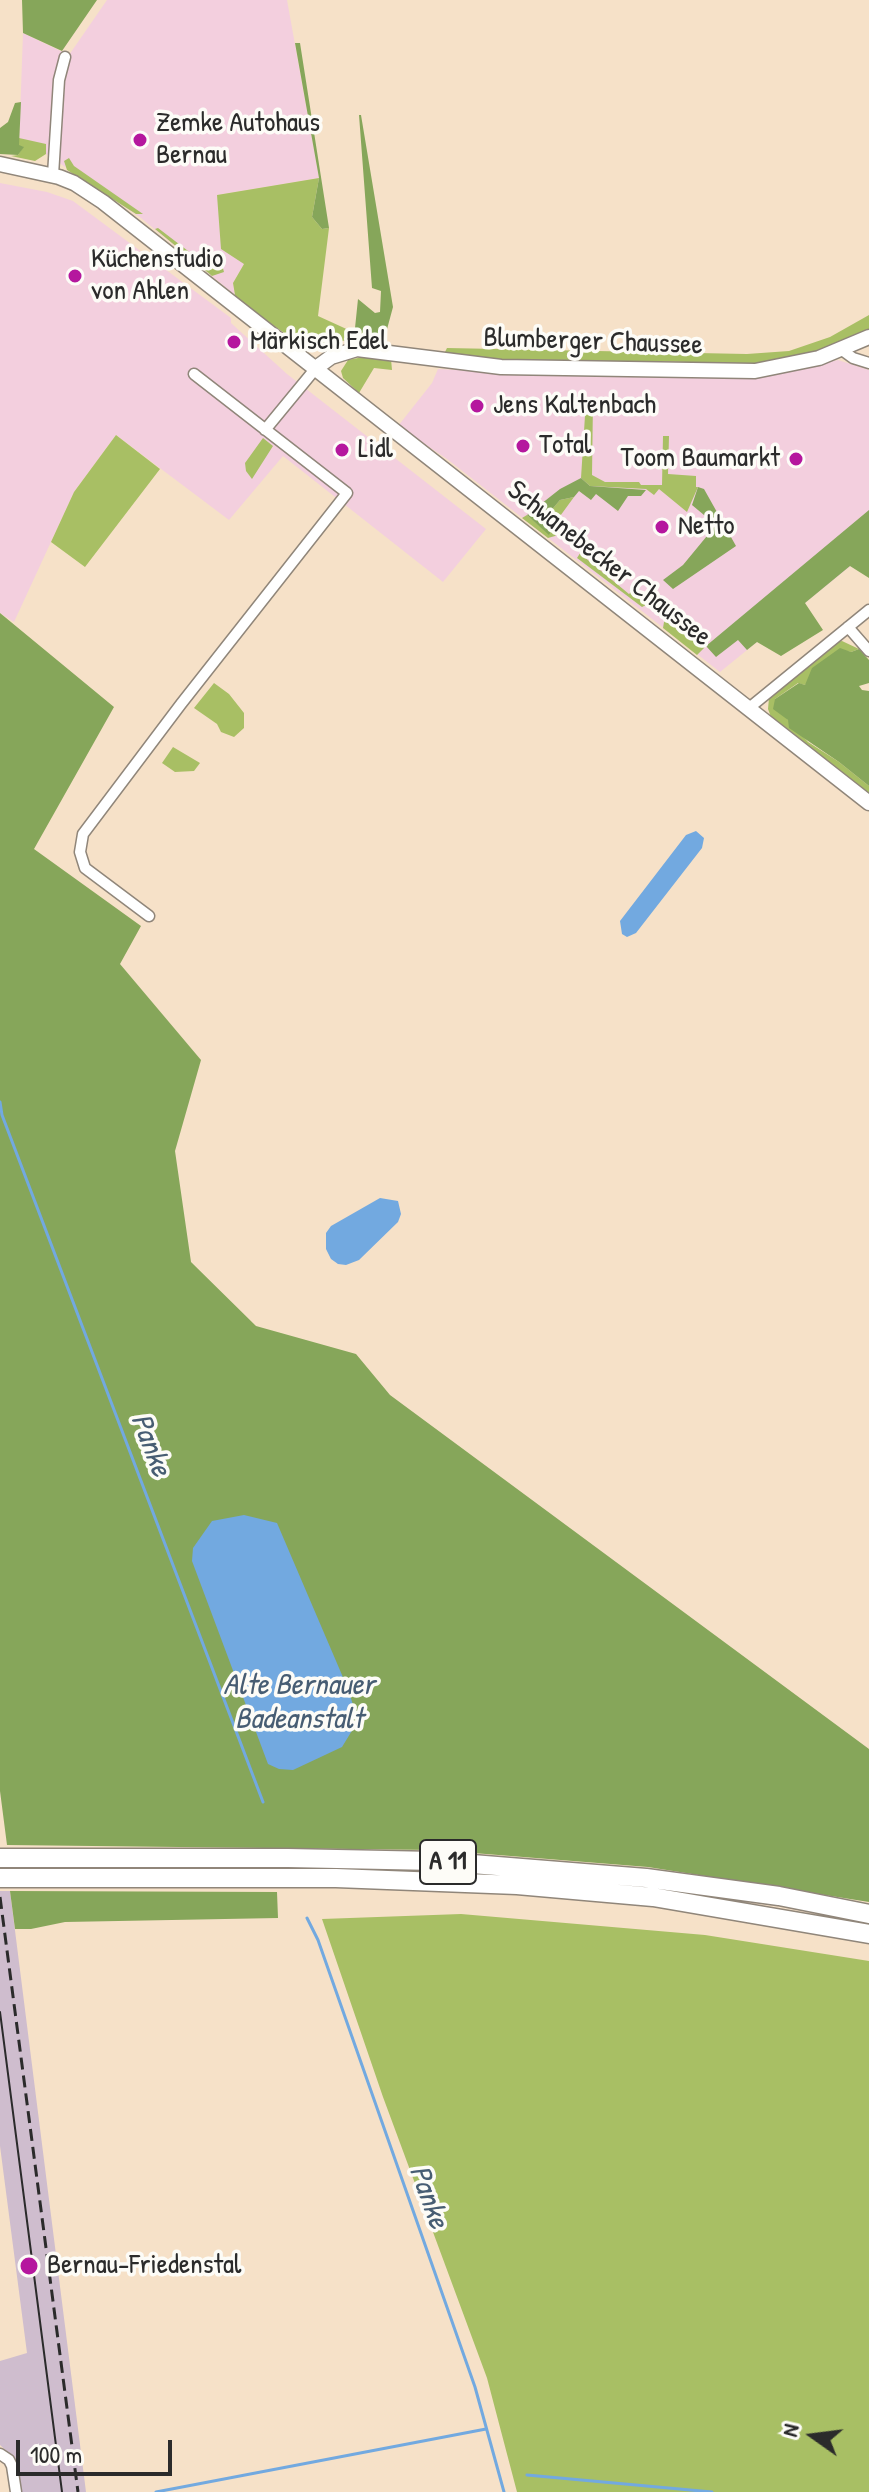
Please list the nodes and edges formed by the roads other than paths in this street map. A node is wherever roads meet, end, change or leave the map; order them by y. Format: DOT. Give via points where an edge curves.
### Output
graph roads {
  1 [pos="65,57"];
  2 [pos="0,164"];
  3 [pos="53,175"];
  4 [pos="869,337"];
  5 [pos="842,350"];
  6 [pos="869,363"];
  7 [pos="316,368"];
  8 [pos="194,374"];
  9 [pos="265,430"];
  10 [pos="869,610"];
  11 [pos="848,627"];
  12 [pos="869,651"];
  13 [pos="749,708"];
  14 [pos="869,803"];
  15 [pos="149,916"];
  16 [pos="0,1858"];
  17 [pos="0,1878"];
  18 [pos="869,1914"];
  19 [pos="869,1934"];
  20 [pos="0,2454"];
  21 [pos="16,2492"];
  1 -- 3 [label="street"];
  2 -- 3 [label="main road, Schwanebecker Chaussee"];
  3 -- 7 [label="main road, Schwanebecker Chaussee" via="103,202"];
  4 -- 5 [label="main road, Blumberger Chaussee"];
  5 -- 6 [label="street"];
  5 -- 7 [label="main road, Blumberger Chaussee" via="755,371 501,367 357,349"];
  7 -- 9 [label="street"];
  7 -- 13 [label="main road, Schwanebecker Chaussee"];
  8 -- 9 [label="street"];
  9 -- 15 [label="street" via="347,493 83,834 80,852 85,868"];
  10 -- 11 [label="street"];
  11 -- 12 [label="street"];
  11 -- 13 [label="street"];
  13 -- 14 [label="main road, Schwanebecker Chaussee"];
  16 -- 18 [label="highway, A 11" via="435,1861 646,1878"];
  17 -- 19 [label="highway, A 11" via="336,1878 517,1885 653,1897"];
  20 -- 21 [label="street" via="12,2466"];
}
